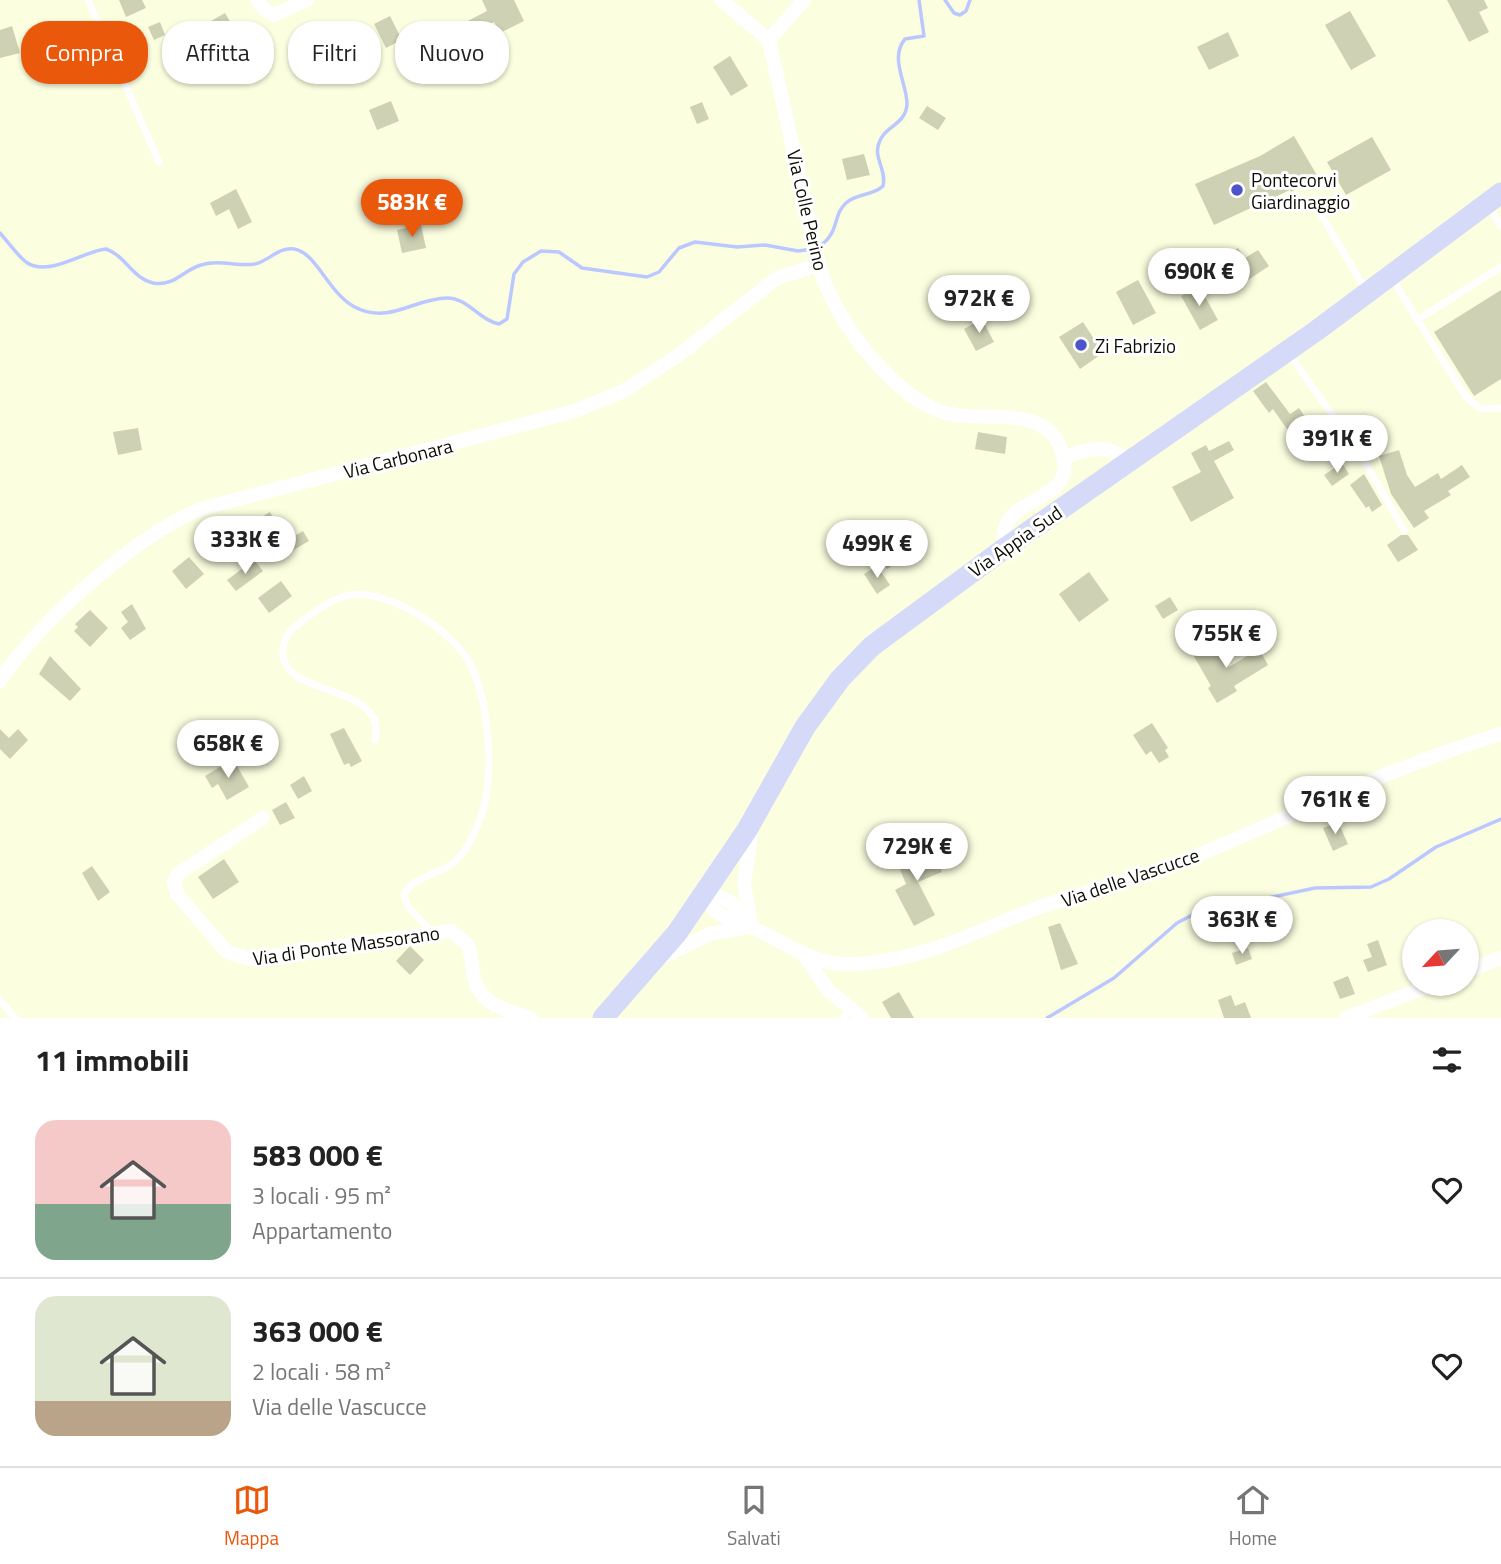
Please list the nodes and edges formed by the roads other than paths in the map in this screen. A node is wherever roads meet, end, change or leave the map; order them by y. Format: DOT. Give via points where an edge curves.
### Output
graph roads {
  1 [pos="88,0"];
  2 [pos="257,0"];
  3 [pos="307,0"];
  4 [pos="721,0"];
  5 [pos="804,0"];
  6 [pos="769,40"];
  7 [pos="159,162"];
  8 [pos="1494,198"];
  9 [pos="1322,216"];
  10 [pos="1501,226"];
  11 [pos="818,262"];
  12 [pos="1501,267"];
  13 [pos="1390,276"];
  14 [pos="1367,293"];
  15 [pos="1417,320"];
  16 [pos="1287,351"];
  17 [pos="1501,408"];
  18 [pos="1063,458"];
  19 [pos="1129,461"];
  20 [pos="1404,530"];
  21 [pos="1005,548"];
  22 [pos="0,681"];
  23 [pos="1501,734"];
  24 [pos="375,740"];
  25 [pos="262,818"];
  26 [pos="754,819"];
  27 [pos="704,896"];
  28 [pos="754,929"];
  29 [pos="432,932"];
  30 [pos="805,956"];
  31 [pos="1501,958"];
  32 [pos="657,959"];
  33 [pos="1479,966"];
  34 [pos="1403,996"];
  35 [pos="0,1000"];
  36 [pos="852,1015"];
  37 [pos="15,1018"];
  38 [pos="531,1018"];
  39 [pos="603,1018"];
  40 [pos="1346,1018"];
  1 -- 7 [label="lane"];
  2 -- 3 [label="street" via="267,12 278,15"];
  4 -- 6 [label="street"];
  5 -- 6 [label="street"];
  6 -- 11 [label="street, Via Colle Perino"];
  8 -- 10 [label="lane"];
  8 -- 13 [label="main road, Via Appia Sud"];
  9 -- 14 [label="lane"];
  11 -- 18 [label="street, Via Colle Perino" via="830,293 859,339 912,396 956,416 1032,420 1049,431"];
  11 -- 22 [label="street, Via Carbonara" via="777,278 685,351 630,387 595,403 544,422 180,518 72,600 27,644"];
  12 -- 15 [label="lane"];
  13 -- 14 [label="main road, Via Appia Sud"];
  13 -- 15 [label="lane"];
  14 -- 16 [label="main road, Via Appia Sud"];
  15 -- 17 [label="lane" via="1469,401 1481,409"];
  16 -- 19 [label="main road, Via Appia Sud"];
  16 -- 20 [label="lane" via="1356,446"];
  18 -- 19 [label="street" via="1101,448"];
  18 -- 21 [label="street" via="1057,486 1006,520"];
  19 -- 21 [label="main road, Via Appia Sud"];
  21 -- 26 [label="main road, Via Appia Sud" via="900,622 849,668 797,738"];
  23 -- 30 [label="street, Via delle Vascucce" via="1401,769 1163,869 1040,907 938,950 851,964"];
  24 -- 29 [label="lane" via="373,718 360,703 309,684 296,674 284,654 285,640 295,627 329,603 351,595 388,601 438,628 464,654 479,687 488,773 479,821 456,861 411,884 404,895 408,907"];
  25 -- 29 [label="street, Via di Ponte Massorano" via="178,874 174,882 177,894 229,954 250,959"];
  26 -- 27 [label="main road, Via Appia Sud"];
  26 -- 28 [label="street" via="744,884"];
  27 -- 28 [label="street, Via delle Vascucce" via="719,915"];
  27 -- 32 [label="main road, Via Appia Sud"];
  28 -- 30 [label="street, Via delle Vascucce"];
  28 -- 32 [label="street" via="717,932"];
  29 -- 38 [label="street, Via di Ponte Massorano" via="463,937 483,996 497,1007"];
  30 -- 36 [label="street"];
  31 -- 33 [label="street"];
  32 -- 39 [label="main road, Via Appia Sud"];
  34 -- 40 [label="street"];
  35 -- 37 [label="lane"];
}
